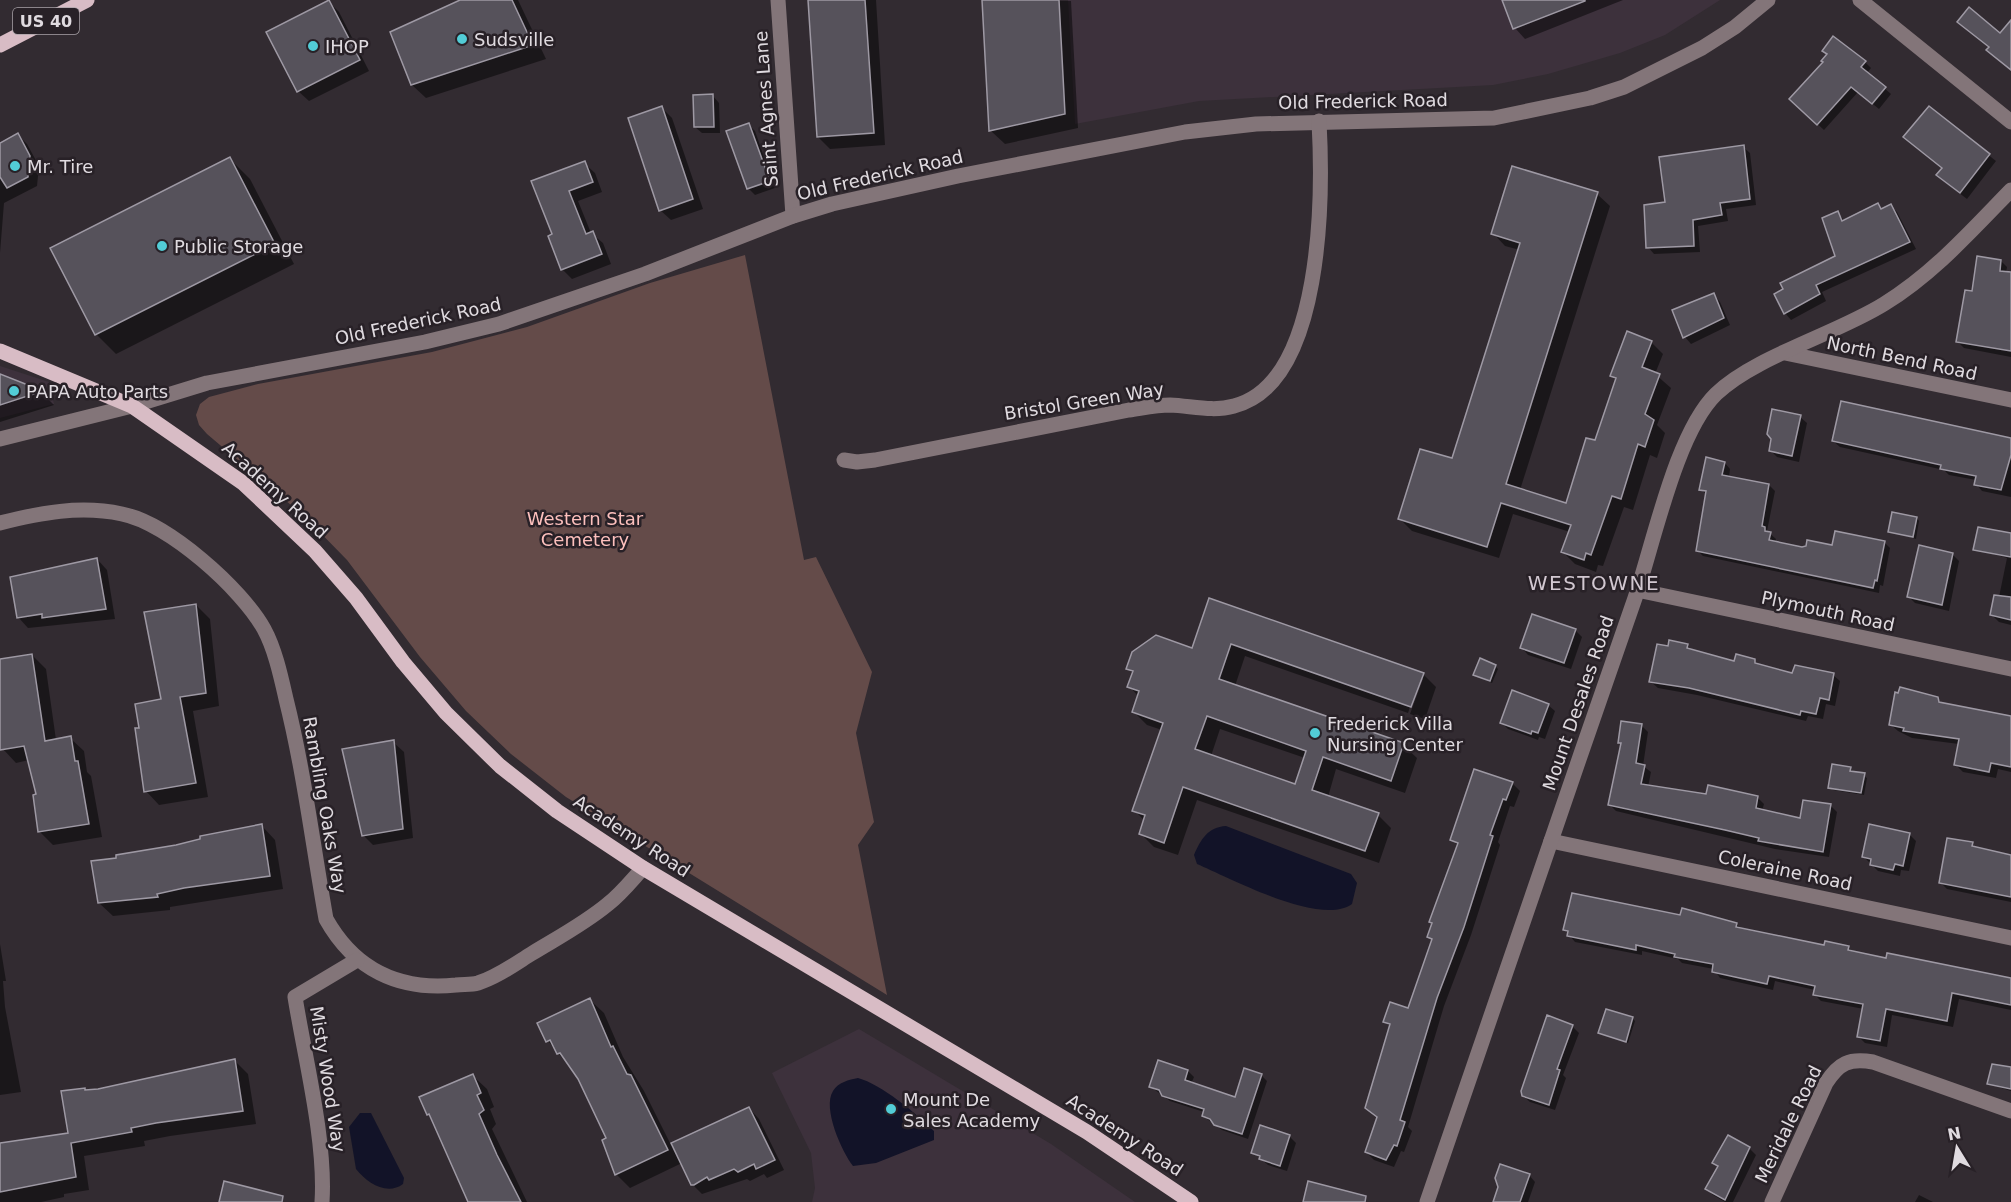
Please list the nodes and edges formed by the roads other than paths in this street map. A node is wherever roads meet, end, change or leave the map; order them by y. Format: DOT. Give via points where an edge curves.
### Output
graph roads {
  1 [pos="87,0"];
  2 [pos="778,0"];
  3 [pos="1768,0"];
  4 [pos="1860,0"];
  5 [pos="2,44"];
  6 [pos="1319,121"];
  7 [pos="2011,122"];
  8 [pos="2011,189"];
  9 [pos="794,216"];
  10 [pos="0,351"];
  11 [pos="1785,353"];
  12 [pos="2011,400"];
  13 [pos="132,406"];
  14 [pos="0,439"];
  15 [pos="844,460"];
  16 [pos="0,523"];
  17 [pos="1637,590"];
  18 [pos="2011,669"];
  19 [pos="1551,841"];
  20 [pos="643,868"];
  21 [pos="2011,938"];
  22 [pos="357,960"];
  23 [pos="2011,1111"];
  24 [pos="322,1202"];
  25 [pos="1191,1202"];
  26 [pos="1427,1202"];
  27 [pos="1772,1202"];
  1 -- 5 [label="main road, US 40"];
  2 -- 9 [label="street, Saint Agnes Lane"];
  3 -- 6 [label="street, Old Frederick Road" via="1702,48 1624,87 1590,98 1494,118"];
  4 -- 7 [label="street"];
  6 -- 9 [label="street, Old Frederick Road" via="1256,124 1119,143 832,204"];
  6 -- 15 [label="street, Bristol Green Way" via="1320,200 1304,317 1286,364 1255,397 1219,409 1168,405 1130,410 875,460"];
  8 -- 11 [label="street, Mount Desales Road" via="1949,254 1884,304"];
  9 -- 13 [label="street, Old Frederick Road" via="645,274 499,324 207,383"];
  10 -- 13 [label="main road, Academy Road"];
  11 -- 12 [label="street, North Bend Road"];
  11 -- 17 [label="street, Mount Desales Road" via="1718,392 1702,411 1685,440"];
  13 -- 14 [label="street, Old Frederick Road"];
  13 -- 20 [label="main road, Academy Road" via="204,454 277,514 356,598 446,713 500,766 557,811"];
  16 -- 22 [label="street, Rambling Oaks Way" via="45,512 87,510 124,514 195,554 236,589 265,630 282,682 326,919 337,939"];
  17 -- 18 [label="street, Plymouth Road"];
  17 -- 19 [label="street, Mount Desales Road"];
  19 -- 21 [label="street, Coleraine Road"];
  19 -- 26 [label="street, Mount Desales Road"];
  20 -- 22 [label="street, Rambling Oaks Way" via="610,903 586,921 478,983 425,987 397,981"];
  20 -- 25 [label="main road, Academy Road" via="1087,1132"];
  22 -- 24 [label="street, Misty Wood Way" via="295,997 320,1153"];
  23 -- 27 [label="street, Meridale Road" via="1873,1062 1845,1062 1826,1083"];
}
